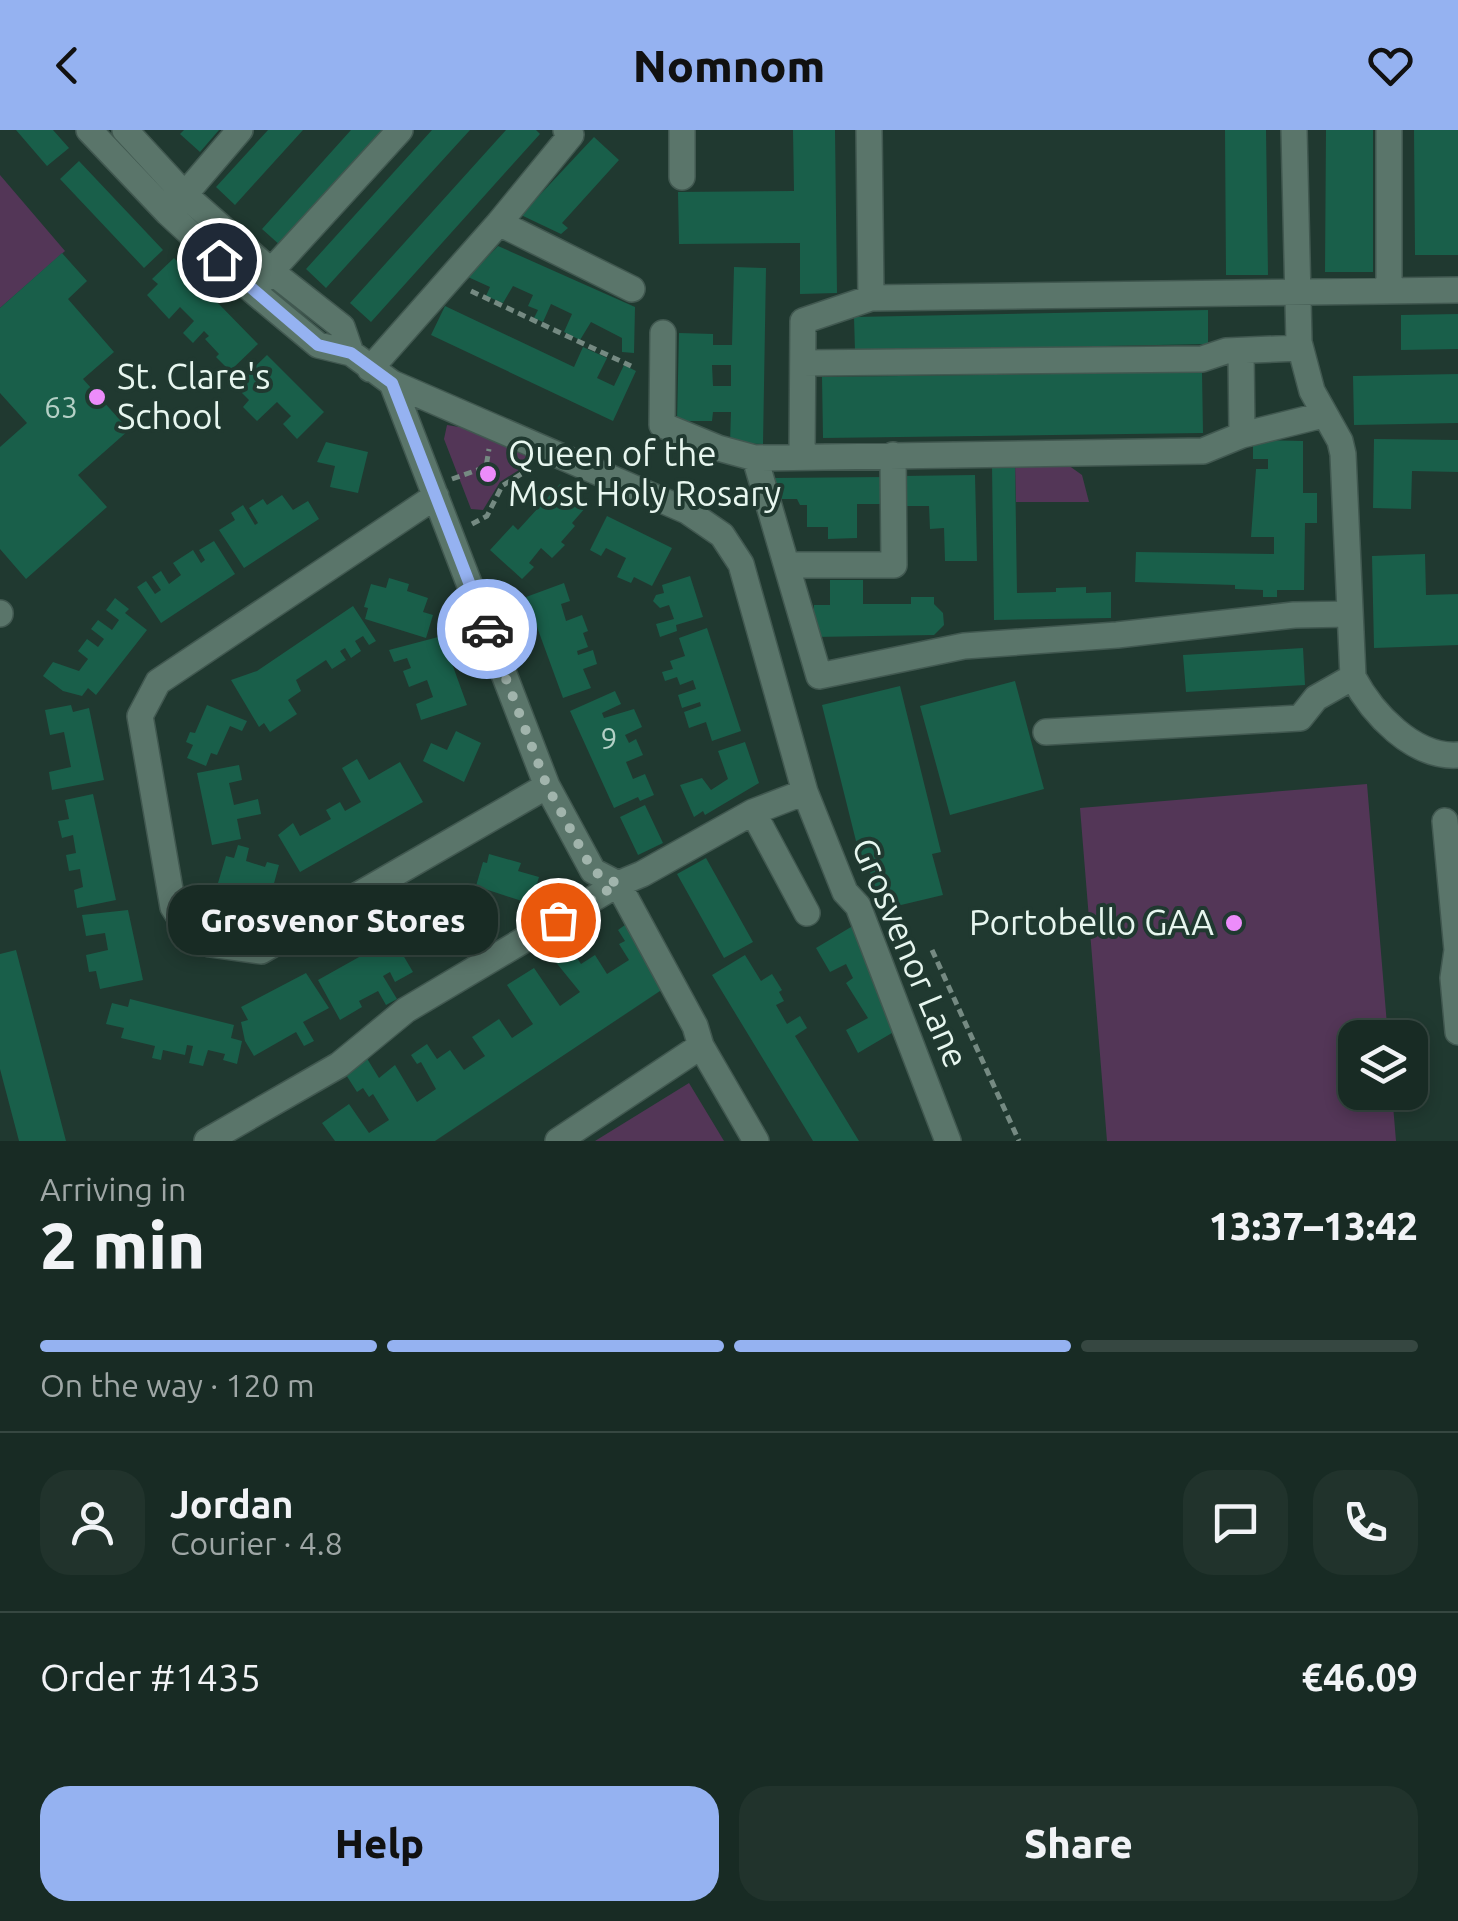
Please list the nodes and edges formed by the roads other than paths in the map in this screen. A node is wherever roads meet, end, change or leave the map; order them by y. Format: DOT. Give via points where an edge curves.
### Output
graph roads {
  1 [pos="89,130"];
  2 [pos="125,130"];
  3 [pos="240,130"];
  4 [pos="400,130"];
  5 [pos="566,130"];
  6 [pos="682,130"];
  7 [pos="869,130"];
  8 [pos="1294,130"];
  9 [pos="1388,130"];
  10 [pos="682,177"];
  11 [pos="176,204"];
  12 [pos="499,223"];
  13 [pos="272,272"];
  14 [pos="632,289"];
  15 [pos="1458,290"];
  16 [pos="252,291"];
  17 [pos="1389,291"];
  18 [pos="1296,293"];
  19 [pos="871,298"];
  20 [pos="663,333"];
  21 [pos="1300,348"];
  22 [pos="1240,350"];
  23 [pos="803,363"];
  24 [pos="371,368"];
  25 [pos="1323,416"];
  26 [pos="1242,435"];
  27 [pos="893,455"];
  28 [pos="802,456"];
  29 [pos="755,458"];
  30 [pos="436,496"];
  31 [pos="787,565"];
  32 [pos="1350,614"];
  33 [pos="1352,677"];
  34 [pos="1046,732"];
  35 [pos="1458,755"];
  36 [pos="801,779"];
  37 [pos="547,786"];
  38 [pos="752,812"];
  39 [pos="1446,821"];
  40 [pos="618,884"];
  41 [pos="807,913"];
  42 [pos="1456,932"];
  43 [pos="1458,1032"];
  44 [pos="702,1046"];
  45 [pos="207,1141"];
  46 [pos="558,1141"];
  47 [pos="756,1141"];
  48 [pos="948,1141"];
  1 -- 11 [label="street"];
  2 -- 11 [label="street"];
  3 -- 11 [label="street"];
  4 -- 13 [label="street"];
  5 -- 12 [label="street" via="572,135"];
  6 -- 10 [label="street"];
  7 -- 19 [label="street"];
  8 -- 18 [label="street"];
  9 -- 17 [label="street"];
  11 -- 13 [label="street"];
  11 -- 16 [label="street, Grosvenor Lane"];
  12 -- 14 [label="street"];
  12 -- 24 [label="street"];
  13 -- 16 [label="street"];
  13 -- 24 [label="street" via="342,327"];
  15 -- 17 [label="street"];
  16 -- 24 [label="street, Grosvenor Lane" via="318,345"];
  17 -- 18 [label="street"];
  18 -- 19 [label="street"];
  18 -- 21 [label="street"];
  19 -- 23 [label="street" via="803,322"];
  20 -- 29 [label="street" via="662,425"];
  21 -- 22 [label="street"];
  21 -- 25 [label="street"];
  22 -- 23 [label="street" via="1202,359"];
  22 -- 26 [label="street"];
  23 -- 28 [label="street"];
  24 -- 30 [label="street"];
  24 -- 36 [label="street, Grosvenor Lane" via="688,511 722,535 741,564"];
  25 -- 26 [label="street"];
  25 -- 32 [label="street" via="1343,454"];
  26 -- 27 [label="street" via="1203,451"];
  27 -- 28 [label="street"];
  27 -- 31 [label="street" via="894,565"];
  28 -- 29 [label="street"];
  29 -- 31 [label="street"];
  30 -- 37 [label="street"];
  30 -- 37 [label="street" via="158,682 140,716 174,906 191,935 261,951"];
  31 -- 32 [label="street" via="819,676 964,646"];
  32 -- 33 [label="street"];
  33 -- 34 [label="street" via="1316,698 1300,718"];
  33 -- 35 [label="street" via="1366,702 1404,738"];
  36 -- 38 [label="street"];
  36 -- 48 [label="street, Grosvenor Lane" via="845,892 858,906"];
  37 -- 40 [label="street" via="593,871"];
  38 -- 40 [label="street"];
  38 -- 41 [label="street"];
  39 -- 42 [label="street"];
  40 -- 44 [label="street"];
  40 -- 45 [label="street" via="406,1010 339,1065"];
  42 -- 43 [label="street"];
  44 -- 46 [label="street"];
  44 -- 47 [label="street"];
}
